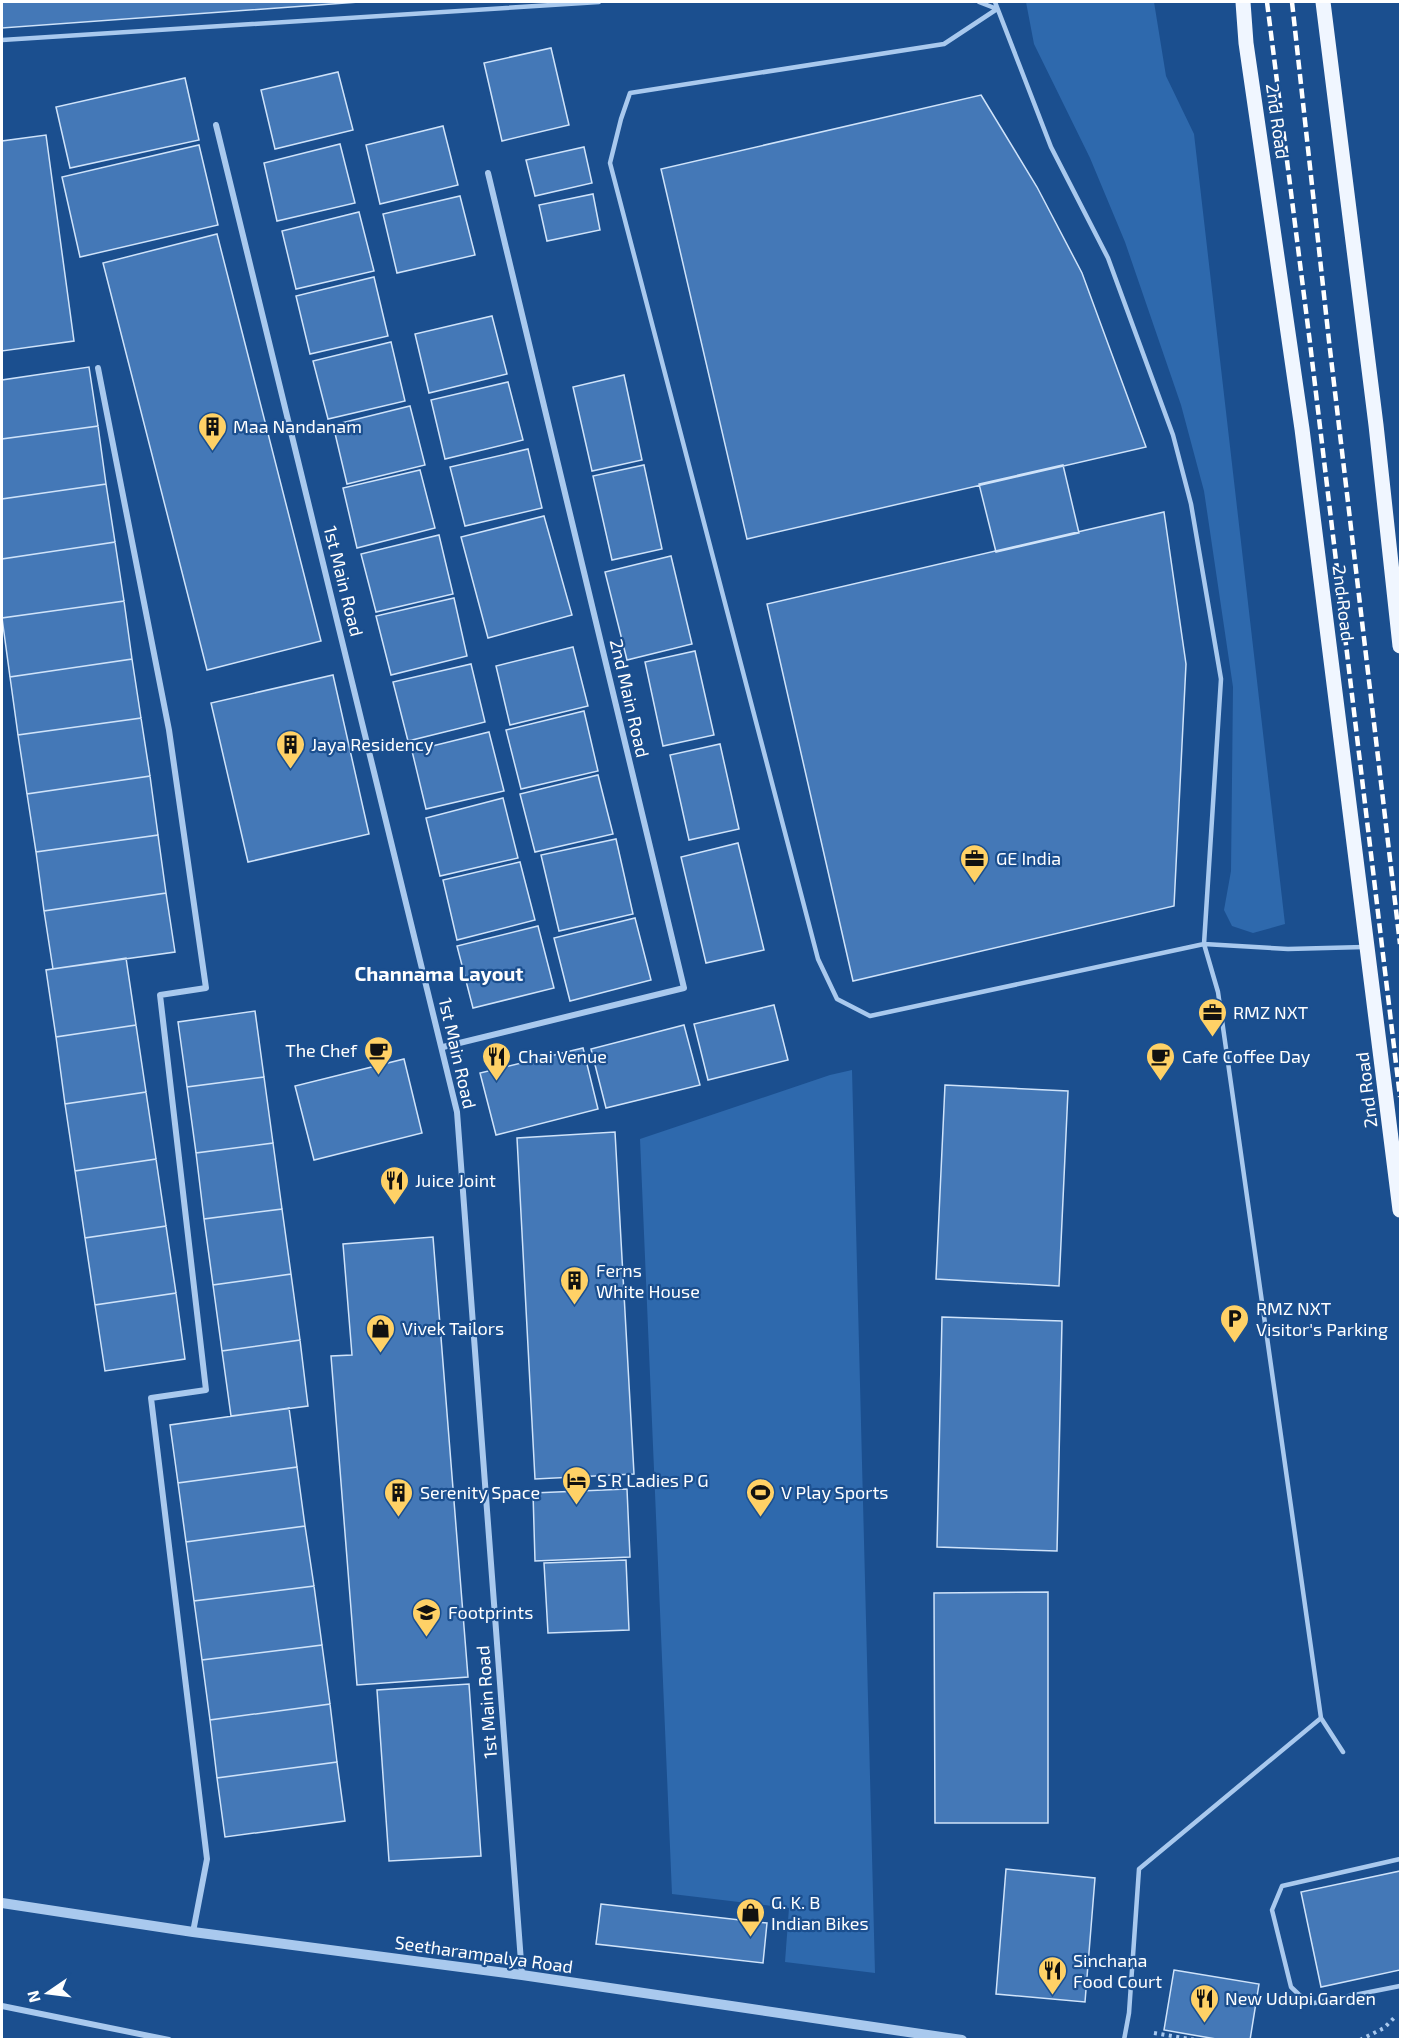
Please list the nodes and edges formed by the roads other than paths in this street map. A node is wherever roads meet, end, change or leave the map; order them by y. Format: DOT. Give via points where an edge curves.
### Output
graph roads {
  1 [pos="599,2"];
  2 [pos="979,2"];
  3 [pos="995,2"];
  4 [pos="1243,2"];
  5 [pos="1323,2"];
  6 [pos="997,9"];
  7 [pos="2,40"];
  8 [pos="216,125"];
  9 [pos="488,173"];
  10 [pos="98,368"];
  11 [pos="1401,646"];
  12 [pos="1204,944"];
  13 [pos="1368,947"];
  14 [pos="443,1047"];
  15 [pos="1401,1210"];
  16 [pos="1321,1718"];
  17 [pos="1342,1752"];
  18 [pos="1401,1859"];
  19 [pos="2,1903"];
  20 [pos="193,1932"];
  21 [pos="522,1975"];
  22 [pos="1401,1986"];
  23 [pos="2,2006"];
  24 [pos="169,2040"];
  25 [pos="962,2040"];
  26 [pos="1124,2040"];
  1 -- 7 [label="lane"];
  2 -- 6 [label="lane"];
  3 -- 6 [label="lane"];
  4 -- 13 [label="main road, 2nd Road"];
  5 -- 11 [label="main road"];
  6 -- 12 [label="lane" via="1051,147 1108,258 1173,435 1191,504 1221,679"];
  6 -- 12 [label="lane" via="944,44 630,93 610,163 818,960 837,999 870,1016"];
  8 -- 14 [label="street, 1st Main Road"];
  9 -- 14 [label="street, 2nd Main Road" via="684,988"];
  10 -- 20 [label="street" via="169,730 206,988 160,995 206,1390 151,1398 207,1859"];
  12 -- 13 [label="lane" via="1288,950"];
  12 -- 16 [label="lane" via="1218,992"];
  13 -- 15 [label="main road, 2nd Road"];
  14 -- 21 [label="street, 1st Main Road" via="457,1112"];
  16 -- 17 [label="lane"];
  16 -- 26 [label="lane" via="1139,1869"];
  18 -- 22 [label="lane" via="1282,1886 1272,1910 1291,1988 1309,2004"];
  19 -- 20 [label="street, Seetharampalya Road"];
  20 -- 21 [label="street, Seetharampalya Road"];
  21 -- 25 [label="street, Seetharampalya Road"];
  23 -- 24 [label="street"];
}
